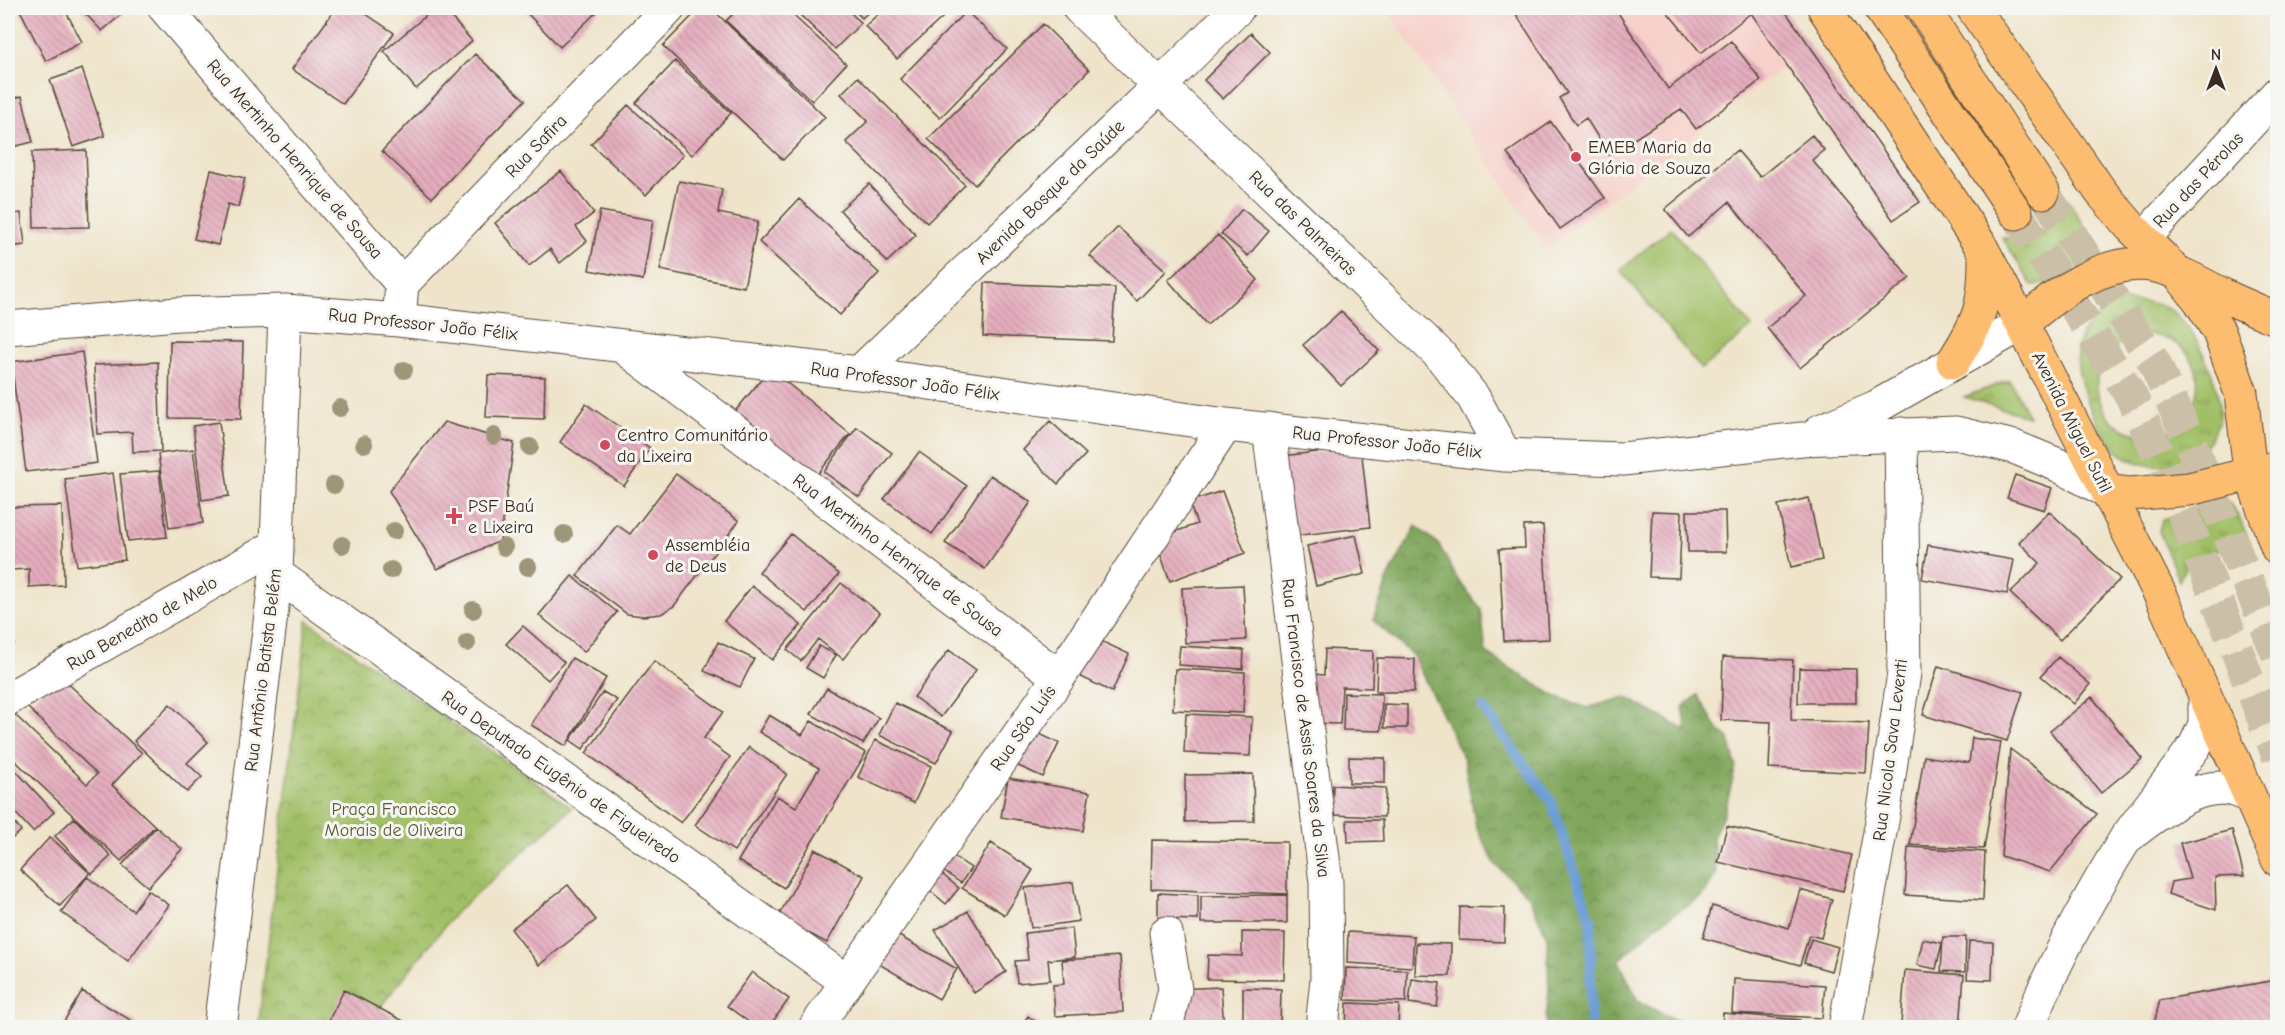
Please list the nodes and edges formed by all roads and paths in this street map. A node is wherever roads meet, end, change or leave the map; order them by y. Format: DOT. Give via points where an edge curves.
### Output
graph roads {
  1 [pos="165,8"];
  2 [pos="669,8"];
  3 [pos="1079,8"];
  4 [pos="1238,8"];
  5 [pos="1824,8"];
  6 [pos="1880,8"];
  7 [pos="1923,8"];
  8 [pos="1973,8"];
  9 [pos="1160,86"];
  10 [pos="2277,93"];
  11 [pos="2043,192"];
  12 [pos="2016,213"];
  13 [pos="2143,239"];
  14 [pos="1985,254"];
  15 [pos="2177,272"];
  16 [pos="402,284"];
  17 [pos="285,311"];
  18 [pos="2277,319"];
  19 [pos="399,320"];
  20 [pos="2022,324"];
  21 [pos="8,328"];
  22 [pos="622,346"];
  23 [pos="1953,362"];
  24 [pos="859,374"];
  25 [pos="1227,425"];
  26 [pos="1269,429"];
  27 [pos="1901,434"];
  28 [pos="1802,439"];
  29 [pos="1505,455"];
  30 [pos="2264,470"];
  31 [pos="2107,490"];
  32 [pos="2277,549"];
  33 [pos="276,560"];
  34 [pos="1059,677"];
  35 [pos="2205,696"];
  36 [pos="8,699"];
  37 [pos="2249,797"];
  38 [pos="2126,838"];
  39 [pos="2277,860"];
  40 [pos="1166,933"];
  41 [pos="846,981"];
  42 [pos="220,1028"];
  43 [pos="815,1028"];
  44 [pos="1166,1028"];
  45 [pos="1322,1028"];
  46 [pos="1845,1028"];
  47 [pos="2028,1028"];
  1 -- 16 [label="street, Rua Mertinho Henrique de Sousa"];
  2 -- 16 [label="street, Rua Safira"];
  3 -- 9 [label="street, Rua das Palmeiras"];
  4 -- 9 [label="street, Avenida Bosque da Saúde"];
  5 -- 14 [label="main road, Avenida Miguel Sutil"];
  6 -- 12 [label="main road"];
  7 -- 11 [label="main road"];
  8 -- 13 [label="main road" via="2088,174"];
  9 -- 24 [label="street, Avenida Bosque da Saúde"];
  9 -- 29 [label="street, Rua das Palmeiras" via="1440,355 1473,397"];
  10 -- 13 [label="street, Rua das Pérolas"];
  13 -- 15 [label="main road"];
  14 -- 20 [label="main road, Avenida Miguel Sutil"];
  14 -- 23 [label="main road" via="1984,297 1978,323"];
  15 -- 18 [label="main road"];
  15 -- 20 [label="main road" via="2154,266 2106,270 2076,283"];
  15 -- 30 [label="main road" via="2219,332"];
  16 -- 19 [label="street"];
  17 -- 19 [label="street, Rua Professor João Félix"];
  17 -- 21 [label="street, Rua Professor João Félix" via="178,314"];
  17 -- 33 [label="street, Rua Antônio Batista Belém"];
  19 -- 22 [label="street, Rua Professor João Félix"];
  20 -- 23 [label="street"];
  20 -- 31 [label="main road, Avenida Miguel Sutil"];
  22 -- 24 [label="street, Rua Professor João Félix"];
  22 -- 34 [label="street, Rua Mertinho Henrique de Sousa"];
  23 -- 28 [label="street" via="1876,407"];
  24 -- 25 [label="street, Rua Professor João Félix"];
  25 -- 26 [label="street, Rua Professor João Félix"];
  25 -- 34 [label="street, Rua São Luís"];
  26 -- 29 [label="street, Rua Professor João Félix"];
  26 -- 45 [label="street, Rua Francisco de Assis Soares da Silva" via="1326,882 1327,979"];
  27 -- 28 [label="street"];
  27 -- 31 [label="street" via="1956,434 1987,439 2058,465"];
  27 -- 46 [label="street, Rua Nicola Sava Leventi" via="1904,673"];
  28 -- 29 [label="street, Rua Professor João Félix" via="1623,459"];
  30 -- 31 [label="main road" via="2189,489 2130,494"];
  30 -- 32 [label="main road"];
  31 -- 35 [label="main road, Avenida Miguel Sutil" via="2162,598"];
  33 -- 36 [label="street, Rua Benedito de Melo"];
  33 -- 41 [label="street, Rua Deputado Eugênio de Figueiredo"];
  33 -- 42 [label="street, Rua Antônio Batista Belém"];
  34 -- 41 [label="street, Rua São Luís"];
  35 -- 37 [label="main road, Avenida Miguel Sutil"];
  35 -- 38 [label="street" via="2205,724 2195,746"];
  37 -- 38 [label="street" via="2233,789 2190,795"];
  37 -- 39 [label="main road, Avenida Miguel Sutil"];
  38 -- 47 [label="street" via="2076,921"];
  40 -- 44 [label="street" via="1174,989"];
  41 -- 43 [label="street, Rua São Luís"];
}
